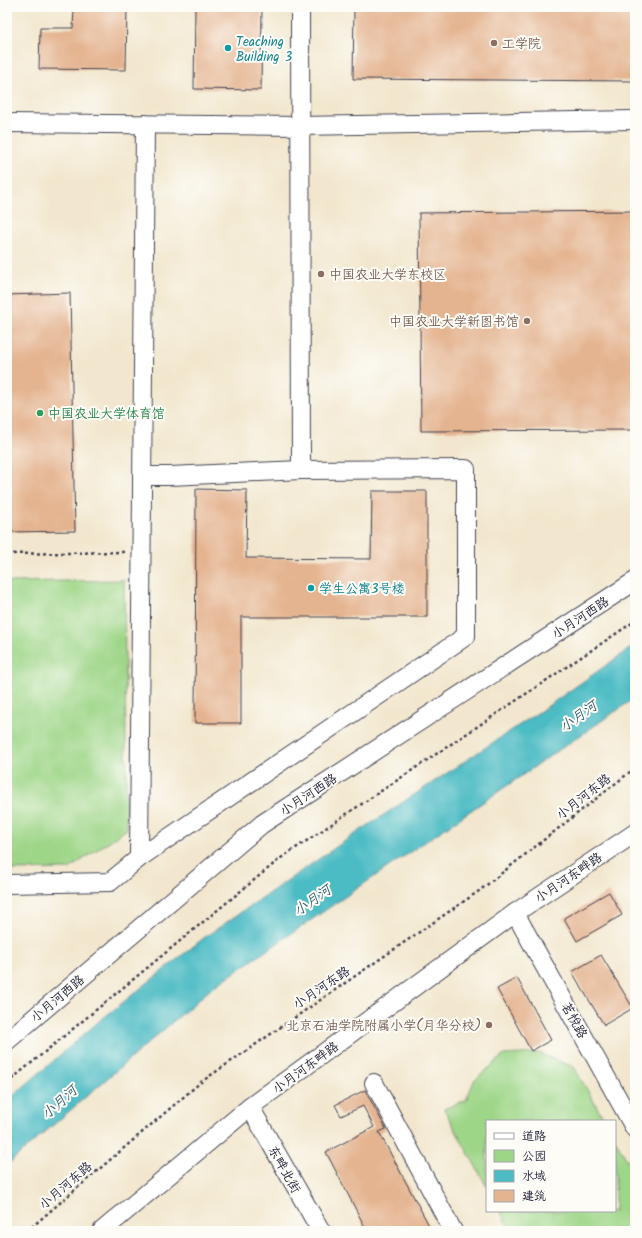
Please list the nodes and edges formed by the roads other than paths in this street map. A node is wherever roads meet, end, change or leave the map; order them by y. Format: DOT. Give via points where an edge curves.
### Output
graph roads {
  1 [pos="300,7"];
  2 [pos="635,120"];
  3 [pos="7,123"];
  4 [pos="145,124"];
  5 [pos="300,126"];
  6 [pos="301,470"];
  7 [pos="142,476"];
  8 [pos="635,581"];
  9 [pos="635,832"];
  10 [pos="139,858"];
  11 [pos="7,884"];
  12 [pos="515,913"];
  13 [pos="7,1041"];
  14 [pos="374,1083"];
  15 [pos="250,1107"];
  16 [pos="635,1129"];
  17 [pos="102,1231"];
  18 [pos="321,1231"];
  19 [pos="453,1231"];
  1 -- 5 [label="street"];
  2 -- 5 [label="street"];
  3 -- 4 [label="street"];
  4 -- 5 [label="street"];
  4 -- 7 [label="street"];
  5 -- 6 [label="street"];
  6 -- 7 [label="street"];
  6 -- 10 [label="street" via="466,469 466,636"];
  7 -- 10 [label="street"];
  8 -- 13 [label="street, 小月河西路" via="262,824"];
  9 -- 12 [label="street, 小月河东畔路"];
  10 -- 11 [label="street" via="110,882"];
  12 -- 15 [label="street, 小月河东畔路"];
  12 -- 16 [label="street, 茗悦路"];
  14 -- 19 [label="street"];
  15 -- 17 [label="street, 小月河东畔路"];
  15 -- 18 [label="street, 东畔北街"];
}
